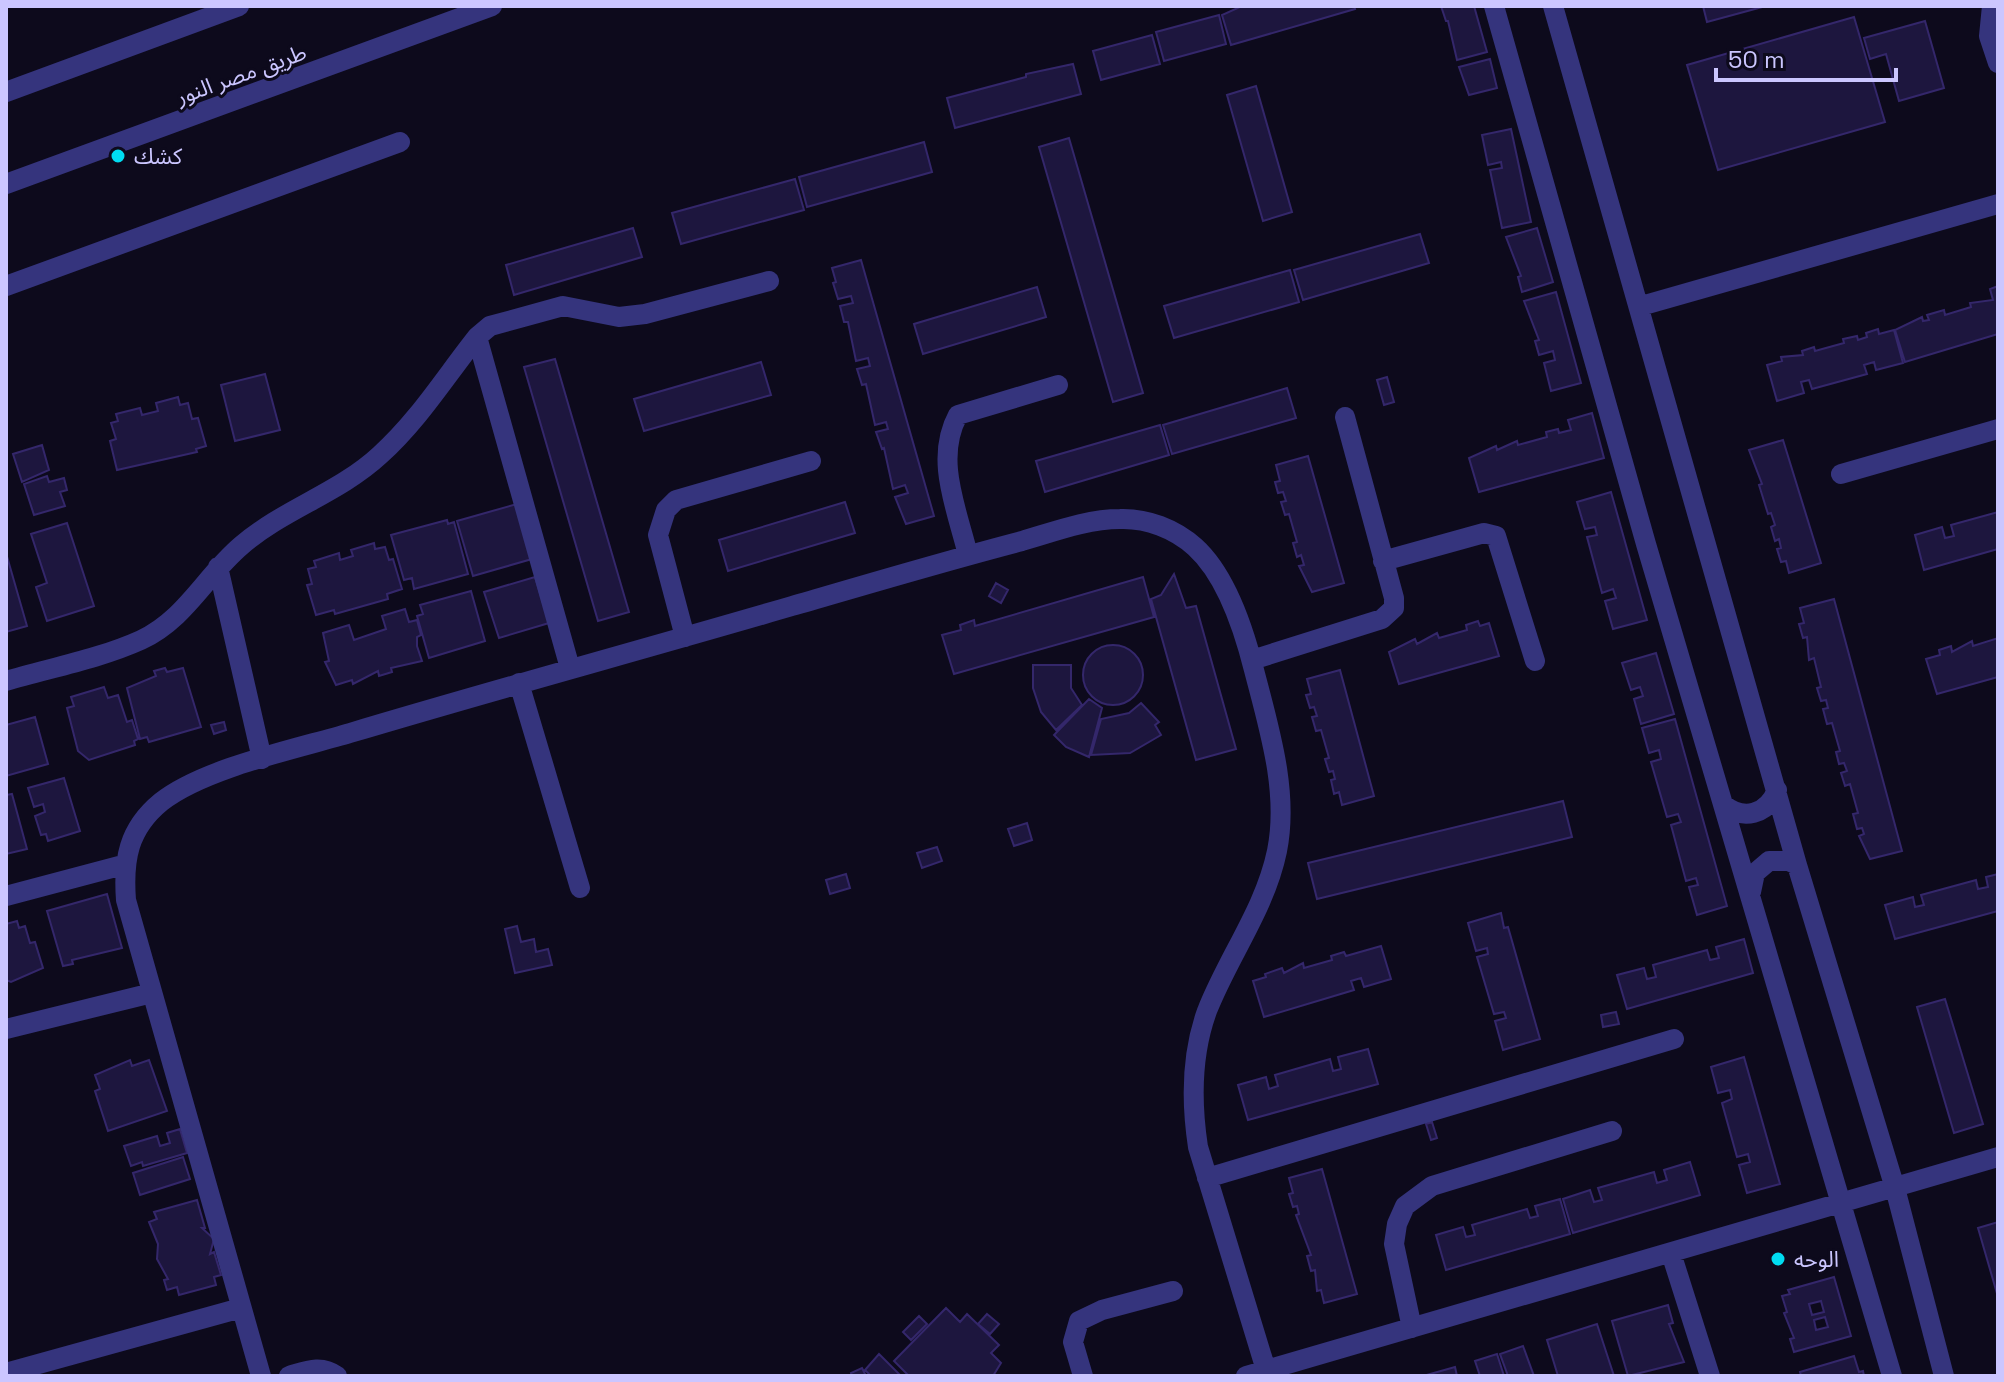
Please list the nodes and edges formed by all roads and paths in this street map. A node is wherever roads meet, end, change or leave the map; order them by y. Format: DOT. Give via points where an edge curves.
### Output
graph roads {
  1 [pos="239,6"];
  2 [pos="492,6"];
  3 [pos="1494,6"];
  4 [pos="1553,6"];
  5 [pos="1992,6"];
  6 [pos="1998,63"];
  7 [pos="6,92"];
  8 [pos="400,142"];
  9 [pos="6,184"];
  10 [pos="1998,204"];
  11 [pos="769,281"];
  12 [pos="6,286"];
  13 [pos="1641,306"];
  14 [pos="477,337"];
  15 [pos="1058,385"];
  16 [pos="1345,417"];
  17 [pos="1998,429"];
  18 [pos="811,461"];
  19 [pos="1841,474"];
  20 [pos="968,555"];
  21 [pos="1383,561"];
  22 [pos="218,567"];
  23 [pos="685,637"];
  24 [pos="1252,660"];
  25 [pos="1535,661"];
  26 [pos="570,668"];
  27 [pos="6,681"];
  28 [pos="519,683"];
  29 [pos="262,759"];
  30 [pos="1777,790"];
  31 [pos="1723,804"];
  32 [pos="123,865"];
  33 [pos="1797,865"];
  34 [pos="580,888"];
  35 [pos="1751,892"];
  36 [pos="6,896"];
  37 [pos="152,993"];
  38 [pos="6,1029"];
  39 [pos="1674,1039"];
  40 [pos="1612,1131"];
  41 [pos="1998,1157"];
  42 [pos="1207,1178"];
  43 [pos="1895,1188"];
  44 [pos="1842,1203"];
  45 [pos="1671,1253"];
  46 [pos="1173,1291"];
  47 [pos="241,1308"];
  48 [pos="1412,1328"];
  49 [pos="1256,1373"];
  50 [pos="9,1374"];
  51 [pos="261,1376"];
  52 [pos="289,1376"];
  53 [pos="337,1376"];
  54 [pos="1083,1376"];
  55 [pos="1710,1376"];
  56 [pos="1892,1376"];
  57 [pos="1944,1376"];
  1 -- 7 [label="street"];
  2 -- 9 [label="street, طريق مصر النور"];
  3 -- 31 [label="street"];
  4 -- 13 [label="street"];
  5 -- 6 [label="street" via="1989,36"];
  8 -- 12 [label="street"];
  10 -- 13 [label="street"];
  11 -- 14 [label="street" via="645,314 619,317 563,306 490,326"];
  13 -- 30 [label="street"];
  14 -- 22 [label="street" via="381,455 274,522"];
  14 -- 26 [label="street"];
  15 -- 20 [label="street" via="958,415 947,442 946,463"];
  16 -- 21 [label="street"];
  17 -- 19 [label="street"];
  18 -- 23 [label="street" via="676,500 666,510 658,535"];
  20 -- 23 [label="street"];
  20 -- 24 [label="street" via="1095,521 1150,522 1175,532 1215,570"];
  21 -- 24 [label="street" via="1395,603 1387,617"];
  21 -- 25 [label="street" via="1484,533 1496,536"];
  22 -- 27 [label="street" via="186,610 139,641"];
  22 -- 29 [label="street"];
  23 -- 26 [label="street"];
  24 -- 42 [label="street" via="1268,724 1280,824 1263,896 1207,1012 1198,1045 1193,1113"];
  26 -- 28 [label="street"];
  28 -- 29 [label="street"];
  28 -- 34 [label="street"];
  29 -- 32 [label="street" via="191,784 161,802 137,828"];
  30 -- 31 [label="street" via="1759,812 1740,814"];
  30 -- 33 [label="street"];
  31 -- 35 [label="street"];
  32 -- 36 [label="street"];
  32 -- 37 [label="street" via="126,900"];
  33 -- 35 [label="street" via="1769,861 1755,873"];
  33 -- 43 [label="street"];
  35 -- 44 [label="street"];
  37 -- 38 [label="street"];
  37 -- 47 [label="street"];
  39 -- 42 [label="street"];
  40 -- 48 [label="street" via="1432,1186 1405,1206 1394,1244"];
  41 -- 43 [label="street"];
  42 -- 49 [label="street"];
  43 -- 44 [label="street"];
  43 -- 57 [label="street"];
  44 -- 45 [label="street"];
  44 -- 56 [label="street"];
  45 -- 48 [label="street"];
  45 -- 55 [label="street"];
  46 -- 54 [label="street" via="1079,1321 1073,1342"];
  47 -- 50 [label="street"];
  47 -- 51 [label="street"];
  48 -- 49 [label="street"];
  52 -- 53 [label="street" via="314,1368"];
}
